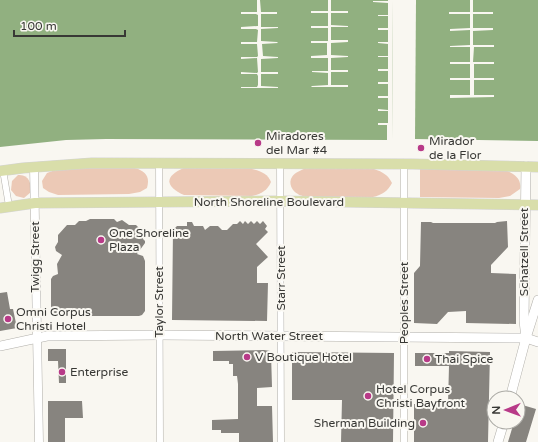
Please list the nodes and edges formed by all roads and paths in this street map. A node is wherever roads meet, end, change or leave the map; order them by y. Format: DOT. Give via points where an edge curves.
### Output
graph roads {
  1 [pos="159,163"];
  2 [pos="280,163"];
  3 [pos="404,164"];
  4 [pos="526,166"];
  5 [pos="34,167"];
  6 [pos="538,167"];
  7 [pos="2,171"];
  8 [pos="158,202"];
  9 [pos="280,202"];
  10 [pos="35,203"];
  11 [pos="404,203"];
  12 [pos="525,203"];
  13 [pos="538,205"];
  14 [pos="4,207"];
  15 [pos="538,300"];
  16 [pos="159,335"];
  17 [pos="281,336"];
  18 [pos="404,337"];
  19 [pos="37,338"];
  20 [pos="526,338"];
  21 [pos="538,342"];
  22 [pos="0,346"];
  23 [pos="512,390"];
  24 [pos="502,430"];
  25 [pos="39,442"];
  26 [pos="160,442"];
  27 [pos="281,442"];
  28 [pos="404,442"];
  29 [pos="498,442"];
  1 -- 2 [label="main road"];
  1 -- 5 [label="main road" via="92,163"];
  1 -- 8 [label="street, Taylor Street"];
  2 -- 3 [label="main road"];
  2 -- 9 [label="street, Starr Street"];
  3 -- 4 [label="main road"];
  3 -- 11 [label="street, Peoples Street"];
  4 -- 6 [label="main road"];
  4 -- 12 [label="main road, Schatzell Street"];
  5 -- 7 [label="main road"];
  5 -- 10 [label="street, Twigg Street"];
  7 -- 14 [label="street"];
  8 -- 9 [label="main road, North Shoreline Boulevard"];
  8 -- 10 [label="main road, North Shoreline Boulevard"];
  8 -- 16 [label="street, Taylor Street"];
  9 -- 11 [label="main road, North Shoreline Boulevard"];
  9 -- 17 [label="street, Starr Street"];
  10 -- 14 [label="main road, North Shoreline Boulevard"];
  10 -- 19 [label="street, Twigg Street"];
  11 -- 12 [label="main road, North Shoreline Boulevard"];
  11 -- 18 [label="street, Peoples Street"];
  12 -- 13 [label="main road, North Shoreline Boulevard"];
  12 -- 20 [label="main road, Schatzell Street"];
  15 -- 20 [label="main road, Schatzell Street"];
  16 -- 17 [label="main road, North Water Street"];
  16 -- 19 [label="main road, North Water Street"];
  16 -- 26 [label="street, Taylor Street"];
  17 -- 18 [label="main road, North Water Street"];
  17 -- 27 [label="street, Starr Street"];
  18 -- 20 [label="main road, North Water Street"];
  18 -- 28 [label="street, Peoples Street"];
  19 -- 22 [label="main road, North Water Street"];
  19 -- 25 [label="street, Twigg Street"];
  20 -- 21 [label="main road, North Water Street"];
  20 -- 23 [label="main road, Schatzell Street"];
  24 -- 29 [label="main road"];
}
